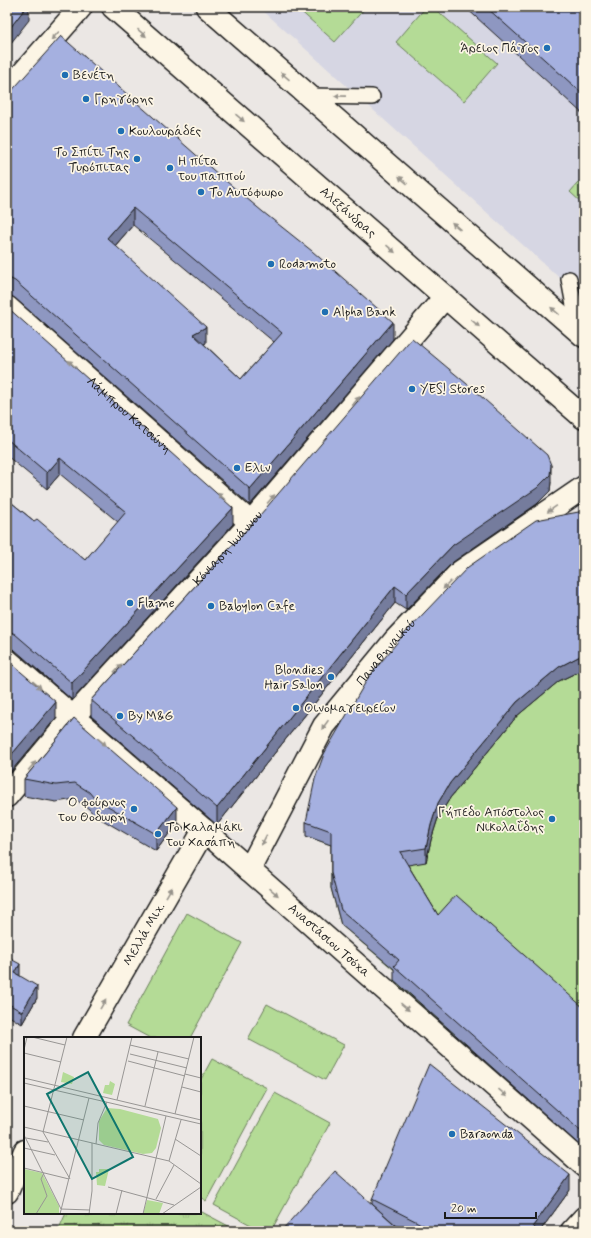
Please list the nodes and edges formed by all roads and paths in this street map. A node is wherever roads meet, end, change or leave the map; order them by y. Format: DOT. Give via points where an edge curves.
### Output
graph roads {
  1 [pos="81,7"];
  2 [pos="113,7"];
  3 [pos="207,7"];
  4 [pos="7,91"];
  5 [pos="307,96"];
  6 [pos="372,97"];
  7 [pos="569,279"];
  8 [pos="445,297"];
  9 [pos="7,307"];
  10 [pos="581,334"];
  11 [pos="584,418"];
  12 [pos="584,486"];
  13 [pos="251,523"];
  14 [pos="7,660"];
  15 [pos="73,716"];
  16 [pos="7,796"];
  17 [pos="204,830"];
  18 [pos="249,870"];
  19 [pos="85,1037"];
  20 [pos="24,1153"];
  21 [pos="584,1165"];
  22 [pos="7,1192"];
  23 [pos="584,1218"];
  24 [pos="572,1231"];
  1 -- 4 [label="street, one-way"];
  2 -- 8 [label="street, Αλεξάνδρας, one-way"];
  5 -- 3 [label="street, one-way"];
  6 -- 5 [label="lane, one-way"];
  10 -- 5 [label="street, one-way"];
  7 -- 10 [label="lane"];
  8 -- 11 [label="street, Αλεξάνδρας, one-way"];
  13 -- 8 [label="street, Κόνιαρη Ιωάννου, one-way"];
  13 -- 9 [label="street, Λάμπρου Κατσώνη, one-way"];
  12 -- 18 [label="street, Παναθηναικού, one-way" via="460,572 395,640 324,726"];
  15 -- 13 [label="street, Κόνιαρη Ιωάννου, one-way"];
  14 -- 15 [label="street, Αναστάσιου Τσόχα, one-way"];
  16 -- 15 [label="street, Κόνιαρη Ιωάννου, one-way"];
  15 -- 17 [label="street, Αναστάσιου Τσόχα, one-way"];
  17 -- 18 [label="street, Αναστάσιου Τσόχα"];
  19 -- 17 [label="street, Μελλά Μιχ., one-way"];
  18 -- 21 [label="street, Αναστάσιου Τσόχα, one-way"];
  20 -- 22 [label="street"];
  23 -- 24 [label="street"];
}
